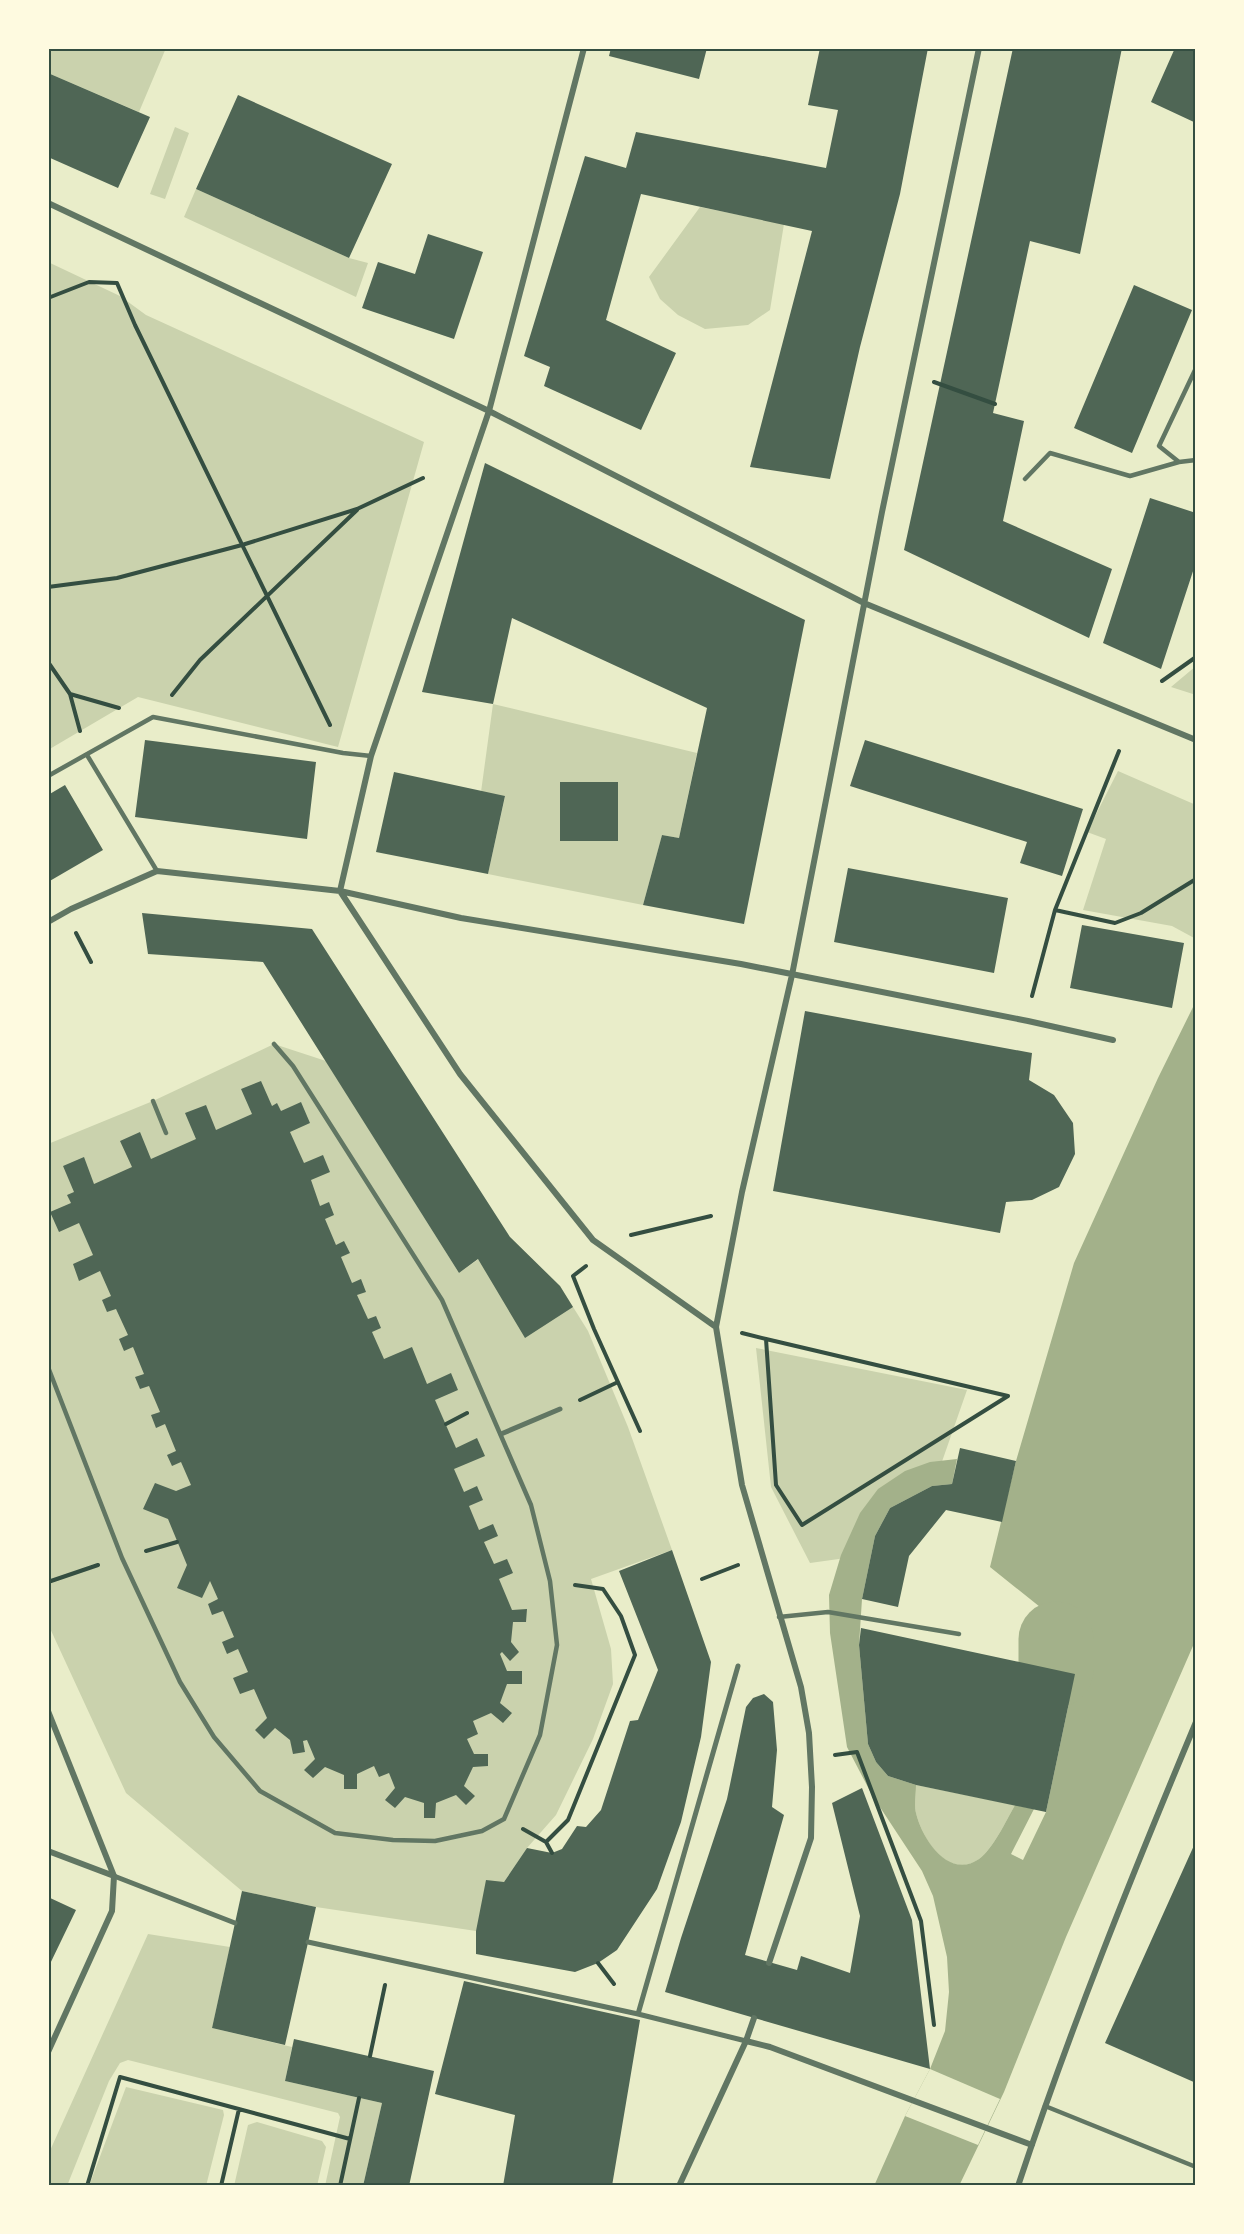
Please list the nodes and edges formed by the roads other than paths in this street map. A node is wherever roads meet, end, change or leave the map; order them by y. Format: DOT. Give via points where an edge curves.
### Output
graph roads {
  1 [pos="584,48"];
  2 [pos="979,48"];
  3 [pos="48,204"];
  4 [pos="1196,368"];
  5 [pos="489,411"];
  6 [pos="1196,460"];
  7 [pos="1179,462"];
  8 [pos="1025,479"];
  9 [pos="864,603"];
  10 [pos="1196,740"];
  11 [pos="87,755"];
  12 [pos="371,756"];
  13 [pos="48,776"];
  14 [pos="157,871"];
  15 [pos="340,891"];
  16 [pos="48,922"];
  17 [pos="792,975"];
  18 [pos="1113,1040"];
  19 [pos="274,1044"];
  20 [pos="153,1101"];
  21 [pos="166,1133"];
  22 [pos="716,1326"];
  23 [pos="48,1367"];
  24 [pos="560,1409"];
  25 [pos="501,1434"];
  26 [pos="779,1617"];
  27 [pos="959,1634"];
  28 [pos="738,1666"];
  29 [pos="48,1711"];
  30 [pos="1196,1722"];
  31 [pos="48,1851"];
  32 [pos="114,1876"];
  33 [pos="235,1923"];
  34 [pos="308,1942"];
  35 [pos="769,1963"];
  36 [pos="638,2014"];
  37 [pos="754,2018"];
  38 [pos="746,2041"];
  39 [pos="48,2052"];
  40 [pos="1045,2106"];
  41 [pos="1032,2145"];
  42 [pos="1196,2167"];
  43 [pos="679,2186"];
  44 [pos="1018,2186"];
  1 -- 5 [label="street"];
  2 -- 9 [label="street"];
  3 -- 5 [label="street"];
  4 -- 7 [label="lane" via="1159,446"];
  5 -- 9 [label="street"];
  5 -- 12 [label="street"];
  6 -- 7 [label="lane"];
  7 -- 8 [label="lane" via="1130,476 1050,453"];
  9 -- 10 [label="street"];
  9 -- 17 [label="street"];
  11 -- 12 [label="lane" via="153,717"];
  11 -- 13 [label="lane"];
  11 -- 14 [label="lane"];
  12 -- 15 [label="street"];
  14 -- 15 [label="street"];
  14 -- 16 [label="street"];
  15 -- 17 [label="street" via="461,918"];
  15 -- 22 [label="street" via="460,1074 593,1240"];
  17 -- 18 [label="street"];
  17 -- 22 [label="street"];
  19 -- 25 [label="lane" via="293,1066 442,1300"];
  20 -- 21 [label="lane"];
  22 -- 26 [label="street" via="742,1485"];
  23 -- 25 [label="lane" via="122,1558 180,1682 214,1737 260,1791 335,1833 435,1841 482,1831 504,1819 540,1735 557,1645 550,1581 531,1504"];
  24 -- 25 [label="street"];
  26 -- 27 [label="lane" via="828,1612"];
  26 -- 35 [label="street" via="801,1687 812,1787 810,1838"];
  28 -- 36 [label="street"];
  29 -- 32 [label="street"];
  30 -- 40 [label="street"];
  31 -- 32 [label="street"];
  32 -- 33 [label="street"];
  32 -- 39 [label="street" via="112,1911"];
  34 -- 36 [label="street"];
  36 -- 38 [label="street"];
  37 -- 38 [label="street"];
  38 -- 41 [label="street"];
  38 -- 43 [label="street"];
  40 -- 41 [label="street"];
  40 -- 42 [label="lane"];
  41 -- 44 [label="street"];
}
